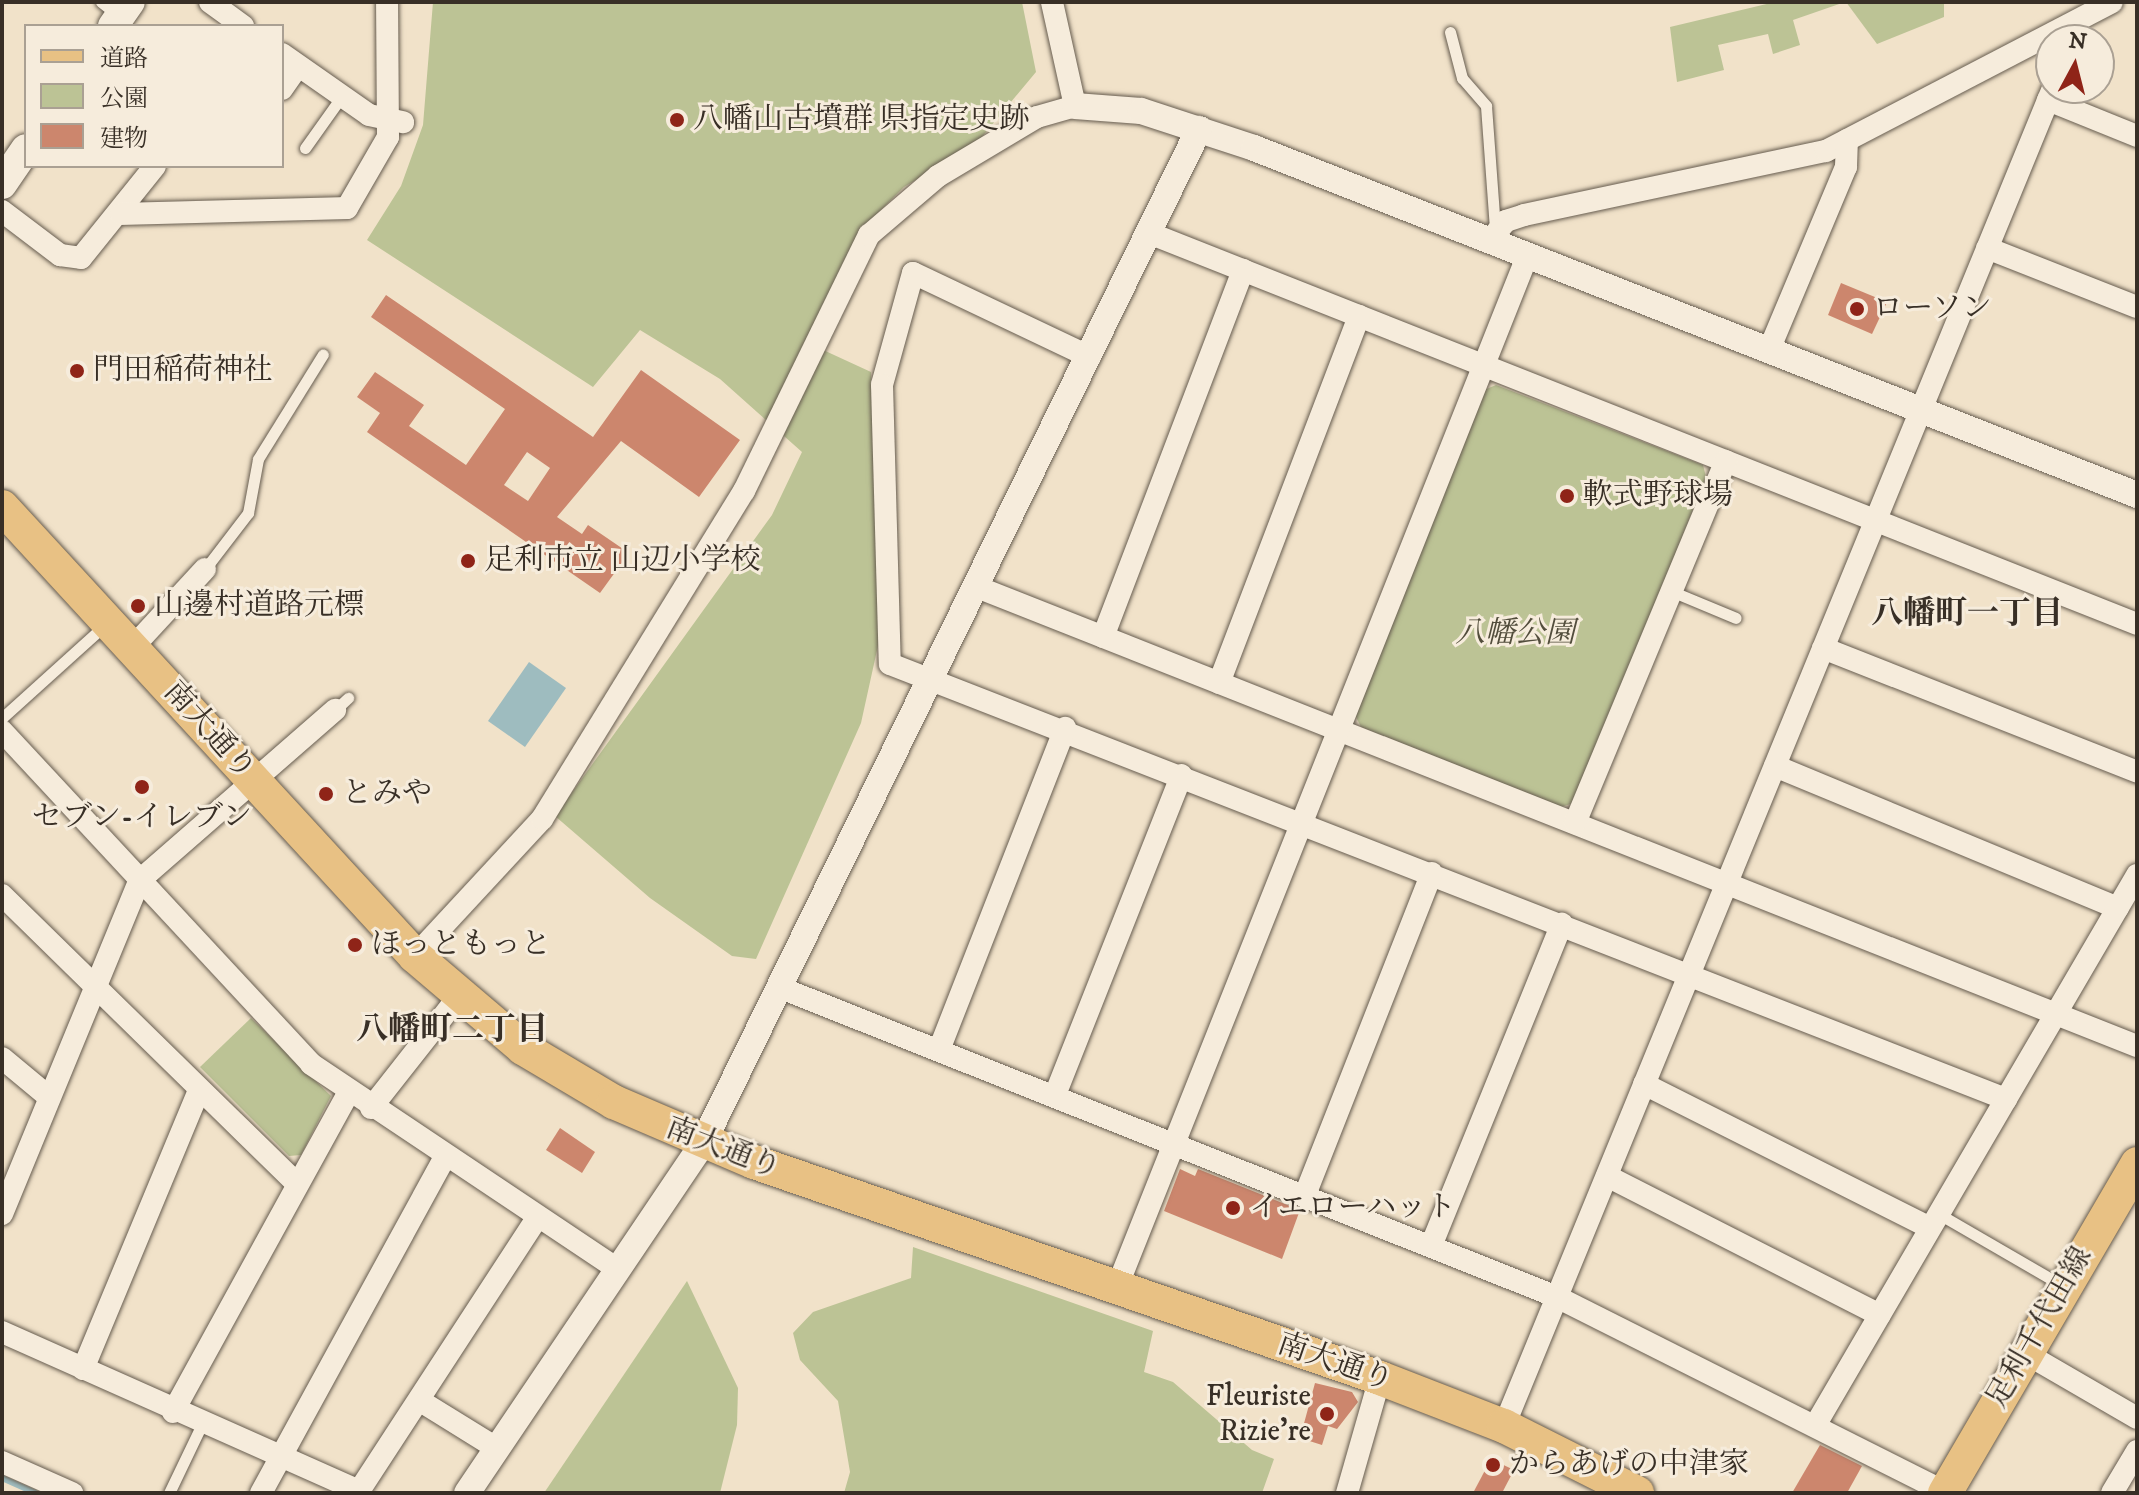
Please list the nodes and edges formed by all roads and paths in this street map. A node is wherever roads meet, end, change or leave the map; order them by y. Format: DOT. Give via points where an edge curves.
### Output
graph roads {
  1 [pos="210,2"];
  2 [pos="387,2"];
  3 [pos="1052,2"];
  4 [pos="2112,2"];
  5 [pos="2082,17"];
  6 [pos="240,24"];
  7 [pos="2079,24"];
  8 [pos="1450,32"];
  9 [pos="290,60"];
  10 [pos="284,82"];
  11 [pos="342,96"];
  12 [pos="2046,104"];
  13 [pos="2071,104"];
  14 [pos="1075,106"];
  15 [pos="394,121"];
  16 [pos="1199,129"];
  17 [pos="2137,136"];
  18 [pos="1847,140"];
  19 [pos="305,148"];
  20 [pos="154,168"];
  21 [pos="2,211"];
  22 [pos="121,214"];
  23 [pos="1149,233"];
  24 [pos="1493,235"];
  25 [pos="1987,248"];
  26 [pos="1528,254"];
  27 [pos="1243,270"];
  28 [pos="2137,307"];
  29 [pos="1359,316"];
  30 [pos="1769,350"];
  31 [pos="323,354"];
  32 [pos="1090,357"];
  33 [pos="1484,365"];
  34 [pos="1921,410"];
  35 [pos="1726,461"];
  36 [pos="2137,495"];
  37 [pos="2,507"];
  38 [pos="1875,520"];
  39 [pos="205,569"];
  40 [pos="977,587"];
  41 [pos="1671,591"];
  42 [pos="1736,618"];
  43 [pos="109,622"];
  44 [pos="2137,624"];
  45 [pos="1103,637"];
  46 [pos="133,647"];
  47 [pos="1823,648"];
  48 [pos="932,676"];
  49 [pos="1219,683"];
  50 [pos="341,704"];
  51 [pos="2,718"];
  52 [pos="1065,728"];
  53 [pos="1339,730"];
  54 [pos="2,731"];
  55 [pos="1775,766"];
  56 [pos="2137,772"];
  57 [pos="1182,775"];
  58 [pos="254,780"];
  59 [pos="1302,822"];
  60 [pos="1575,823"];
  61 [pos="1432,873"];
  62 [pos="2137,875"];
  63 [pos="140,880"];
  64 [pos="1726,884"];
  65 [pos="2,895"];
  66 [pos="2118,908"];
  67 [pos="1562,924"];
  68 [pos="415,956"];
  69 [pos="1689,974"];
  70 [pos="94,985"];
  71 [pos="781,988"];
  72 [pos="459,996"];
  73 [pos="2056,1013"];
  74 [pos="2137,1046"];
  75 [pos="939,1050"];
  76 [pos="2,1058"];
  77 [pos="1644,1084"];
  78 [pos="199,1090"];
  79 [pos="349,1092"];
  80 [pos="1055,1095"];
  81 [pos="49,1097"];
  82 [pos="2006,1099"];
  83 [pos="371,1108"];
  84 [pos="703,1143"];
  85 [pos="1175,1143"];
  86 [pos="445,1157"];
  87 [pos="2137,1164"];
  88 [pos="1607,1176"];
  89 [pos="297,1184"];
  90 [pos="1305,1195"];
  91 [pos="3,1210"];
  92 [pos="537,1218"];
  93 [pos="1935,1221"];
  94 [pos="1431,1246"];
  95 [pos="617,1269"];
  96 [pos="2064,1286"];
  97 [pos="1117,1287"];
  98 [pos="1557,1297"];
  99 [pos="1880,1315"];
  100 [pos="2,1332"];
  101 [pos="2025,1353"];
  102 [pos="83,1369"];
  103 [pos="1380,1378"];
  104 [pos="422,1402"];
  105 [pos="173,1412"];
  106 [pos="2137,1418"];
  107 [pos="202,1424"];
  108 [pos="1816,1424"];
  109 [pos="1504,1426"];
  110 [pos="498,1449"];
  111 [pos="2137,1451"];
  112 [pos="278,1460"];
  113 [pos="2,1462"];
  114 [pos="1945,1492"];
  115 [pos="72,1493"];
  116 [pos="169,1493"];
  117 [pos="261,1493"];
  118 [pos="467,1493"];
  119 [pos="1347,1493"];
  120 [pos="1637,1493"];
  121 [pos="2112,1493"];
  1 -- 6 [label="street"];
  2 -- 15 [label="street"];
  3 -- 14 [label="street"];
  4 -- 5 [label="street"];
  5 -- 7 [label="street"];
  5 -- 18 [label="street"];
  8 -- 24 [label="lane" via="1462,78 1486,106"];
  9 -- 10 [label="street"];
  9 -- 11 [label="street"];
  11 -- 15 [label="street"];
  11 -- 19 [label="lane"];
  12 -- 25 [label="street"];
  13 -- 17 [label="street"];
  14 -- 16 [label="street" via="1141,111"];
  14 -- 68 [label="street" via="1037,117 938,176 869,235 744,491 542,819"];
  15 -- 22 [label="street" via="347,208"];
  16 -- 23 [label="street"];
  16 -- 24 [label="street"];
  18 -- 24 [label="street" via="1798,162 1542,211"];
  18 -- 30 [label="street" via="1846,167"];
  20 -- 22 [label="street"];
  21 -- 22 [label="street" via="71,259 88,255"];
  23 -- 27 [label="street"];
  23 -- 32 [label="street"];
  24 -- 26 [label="street"];
  25 -- 28 [label="street"];
  25 -- 34 [label="street"];
  26 -- 30 [label="street"];
  26 -- 33 [label="street"];
  27 -- 29 [label="street"];
  27 -- 45 [label="street"];
  29 -- 33 [label="street"];
  29 -- 49 [label="street"];
  30 -- 34 [label="street"];
  31 -- 39 [label="lane" via="258,459 248,513"];
  32 -- 40 [label="street"];
  32 -- 48 [label="street" via="913,273 882,385 885,657"];
  33 -- 35 [label="street"];
  33 -- 53 [label="street"];
  34 -- 36 [label="street"];
  34 -- 38 [label="street"];
  35 -- 38 [label="street"];
  35 -- 41 [label="street"];
  37 -- 43 [label="main road, 南大通り"];
  38 -- 44 [label="street"];
  38 -- 47 [label="street"];
  39 -- 46 [label="street"];
  40 -- 45 [label="street"];
  40 -- 48 [label="street"];
  41 -- 42 [label="lane"];
  41 -- 60 [label="street"];
  43 -- 46 [label="main road, 南大通り"];
  43 -- 51 [label="lane"];
  45 -- 49 [label="street"];
  46 -- 58 [label="main road, 南大通り"];
  47 -- 55 [label="street"];
  47 -- 56 [label="street"];
  48 -- 52 [label="street"];
  48 -- 71 [label="street"];
  49 -- 53 [label="street"];
  50 -- 58 [label="street"];
  52 -- 57 [label="street"];
  52 -- 75 [label="street"];
  53 -- 59 [label="street"];
  53 -- 60 [label="street"];
  54 -- 63 [label="street"];
  55 -- 64 [label="street"];
  55 -- 66 [label="street"];
  57 -- 59 [label="street"];
  57 -- 80 [label="street"];
  58 -- 63 [label="street"];
  58 -- 68 [label="main road, 南大通り"];
  59 -- 61 [label="street"];
  59 -- 85 [label="street"];
  60 -- 64 [label="street"];
  61 -- 67 [label="street"];
  61 -- 90 [label="street"];
  62 -- 66 [label="street"];
  63 -- 70 [label="street"];
  63 -- 79 [label="street" via="311,1064"];
  64 -- 69 [label="street"];
  64 -- 73 [label="street"];
  65 -- 70 [label="street"];
  66 -- 73 [label="street"];
  67 -- 69 [label="street"];
  67 -- 94 [label="street"];
  68 -- 72 [label="main road, 南大通り"];
  69 -- 77 [label="street"];
  69 -- 82 [label="street"];
  70 -- 78 [label="street"];
  70 -- 81 [label="street"];
  71 -- 75 [label="street"];
  71 -- 84 [label="street"];
  72 -- 83 [label="street"];
  72 -- 84 [label="main road, 南大通り" via="523,1048 601,1095"];
  73 -- 74 [label="street"];
  73 -- 82 [label="street"];
  75 -- 80 [label="street"];
  76 -- 81 [label="street"];
  77 -- 88 [label="street"];
  77 -- 93 [label="street"];
  78 -- 89 [label="street"];
  78 -- 102 [label="street"];
  79 -- 83 [label="street"];
  79 -- 89 [label="street"];
  80 -- 85 [label="street"];
  81 -- 91 [label="street"];
  82 -- 93 [label="street"];
  83 -- 86 [label="street"];
  84 -- 95 [label="street"];
  84 -- 97 [label="main road, 南大通り"];
  85 -- 90 [label="street"];
  85 -- 97 [label="street"];
  86 -- 92 [label="street"];
  86 -- 112 [label="street"];
  87 -- 96 [label="main road, 足利千代田線"];
  88 -- 98 [label="street"];
  88 -- 99 [label="street"];
  89 -- 105 [label="street"];
  90 -- 94 [label="street"];
  92 -- 95 [label="street"];
  92 -- 104 [label="street"];
  93 -- 96 [label="lane"];
  93 -- 99 [label="street"];
  94 -- 98 [label="street"];
  95 -- 110 [label="street"];
  96 -- 101 [label="main road, 足利千代田線"];
  97 -- 103 [label="main road, 南大通り"];
  98 -- 108 [label="street"];
  98 -- 109 [label="street"];
  99 -- 108 [label="street"];
  100 -- 102 [label="street"];
  101 -- 106 [label="street"];
  101 -- 114 [label="main road, 足利千代田線"];
  102 -- 105 [label="street"];
  103 -- 109 [label="main road, 南大通り"];
  103 -- 119 [label="street"];
  104 -- 110 [label="street"];
  104 -- 112 [label="street" via="359,1491"];
  105 -- 107 [label="street"];
  107 -- 112 [label="street"];
  107 -- 116 [label="lane"];
  108 -- 114 [label="street"];
  109 -- 120 [label="main road, 南大通り"];
  110 -- 118 [label="street"];
  111 -- 121 [label="street"];
  112 -- 117 [label="street"];
  113 -- 115 [label="street"];
}
